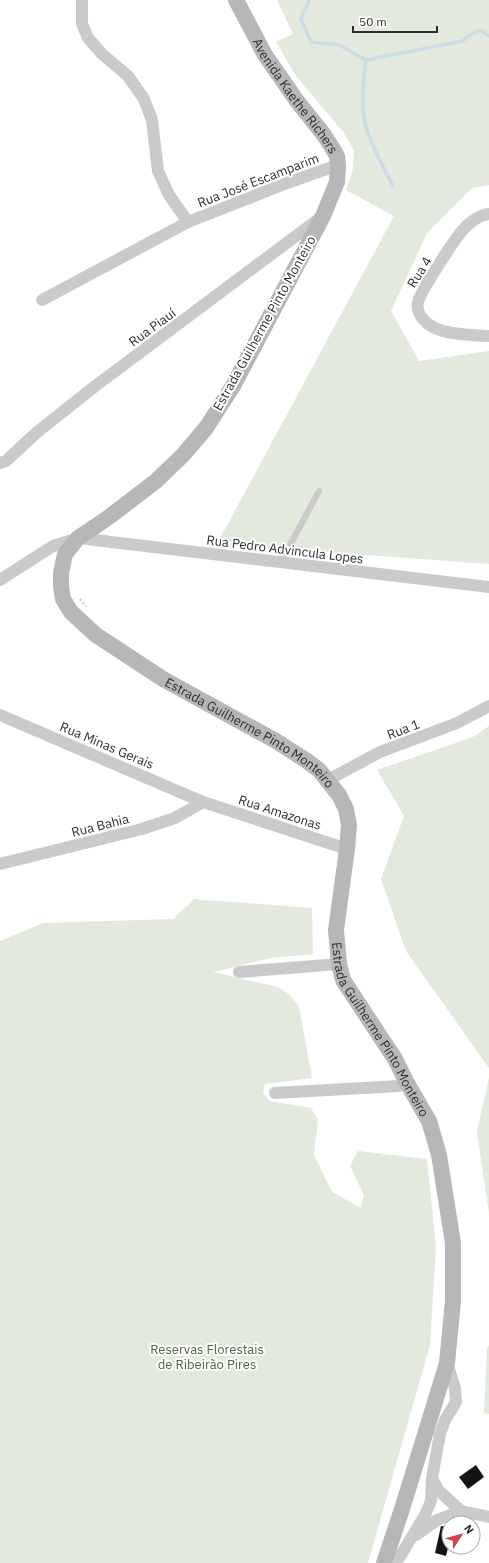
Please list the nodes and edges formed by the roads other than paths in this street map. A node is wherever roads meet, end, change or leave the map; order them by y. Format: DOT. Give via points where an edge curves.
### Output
graph roads {
  1 [pos="82,0"];
  2 [pos="236,0"];
  3 [pos="338,165"];
  4 [pos="489,214"];
  5 [pos="323,216"];
  6 [pos="188,222"];
  7 [pos="42,300"];
  8 [pos="489,336"];
  9 [pos="2,464"];
  10 [pos="319,491"];
  11 [pos="78,538"];
  12 [pos="281,562"];
  13 [pos="0,580"];
  14 [pos="489,587"];
  15 [pos="489,706"];
  16 [pos="0,715"];
  17 [pos="328,780"];
  18 [pos="203,802"];
  19 [pos="347,849"];
  20 [pos="0,864"];
  21 [pos="339,964"];
  22 [pos="239,972"];
  23 [pos="407,1083"];
  24 [pos="275,1093"];
  25 [pos="447,1363"];
  26 [pos="432,1478"];
  27 [pos="461,1511"];
  28 [pos="489,1517"];
  29 [pos="413,1536"];
  30 [pos="384,1563"];
  31 [pos="396,1563"];
  1 -- 6 [label="street" via="82,24 88,38 128,76 144,99 152,120 158,171 169,195"];
  2 -- 3 [label="main road, Avenida Kaethe Richers" via="265,56 324,135 337,156"];
  3 -- 5 [label="main road, Avenida Kaethe Richers" via="337,182"];
  3 -- 6 [label="street, Rua José Escamparim"];
  4 -- 8 [label="street, Rua 4" via="473,220 462,231 418,301 418,309 427,324 438,330"];
  5 -- 9 [label="street, Rua Piauí" via="94,387"];
  5 -- 11 [label="main road, Estrada Guilherme Pinto Monteiro" via="233,386 206,428 156,482"];
  6 -- 7 [label="street, Rua José Escamparim"];
  10 -- 12 [label="lane"];
  11 -- 12 [label="street, Rua Pedro Advincula Lopes"];
  11 -- 13 [label="street" via="53,546"];
  11 -- 17 [label="main road, Estrada Guilherme Pinto Monteiro" via="65,554 61,573 63,599 70,612 96,635 163,679 276,741 319,770"];
  12 -- 14 [label="street, Rua Pedro Advincula Lopes"];
  15 -- 17 [label="street, Rua 1" via="457,723 380,752"];
  16 -- 18 [label="street, Rua Minas Gerais"];
  17 -- 19 [label="main road, Estrada Guilherme Pinto Monteiro" via="346,809 349,825"];
  18 -- 19 [label="street, Rua Amazonas"];
  18 -- 20 [label="street, Rua Bahia" via="175,818"];
  19 -- 21 [label="main road, Estrada Guilherme Pinto Monteiro" via="336,930"];
  21 -- 22 [label="street"];
  21 -- 23 [label="main road, Estrada Guilherme Pinto Monteiro" via="343,980 395,1059"];
  23 -- 24 [label="street" via="399,1086"];
  23 -- 25 [label="main road, Estrada Guilherme Pinto Monteiro" via="429,1120 439,1155 453,1243 453,1301"];
  25 -- 26 [label="street, Estrada Guilherme Pinto Monteiro" via="455,1388 456,1402 440,1434"];
  25 -- 30 [label="main road, Estrada Guilherme Pinto Monteiro"];
  26 -- 27 [label="street" via="439,1491"];
  26 -- 29 [label="street, Estrada Guilherme Pinto Monteiro" via="429,1508"];
  27 -- 28 [label="street"];
  27 -- 29 [label="street" via="437,1520"];
  29 -- 31 [label="street, Estrada Guilherme Pinto Monteiro"];
}
